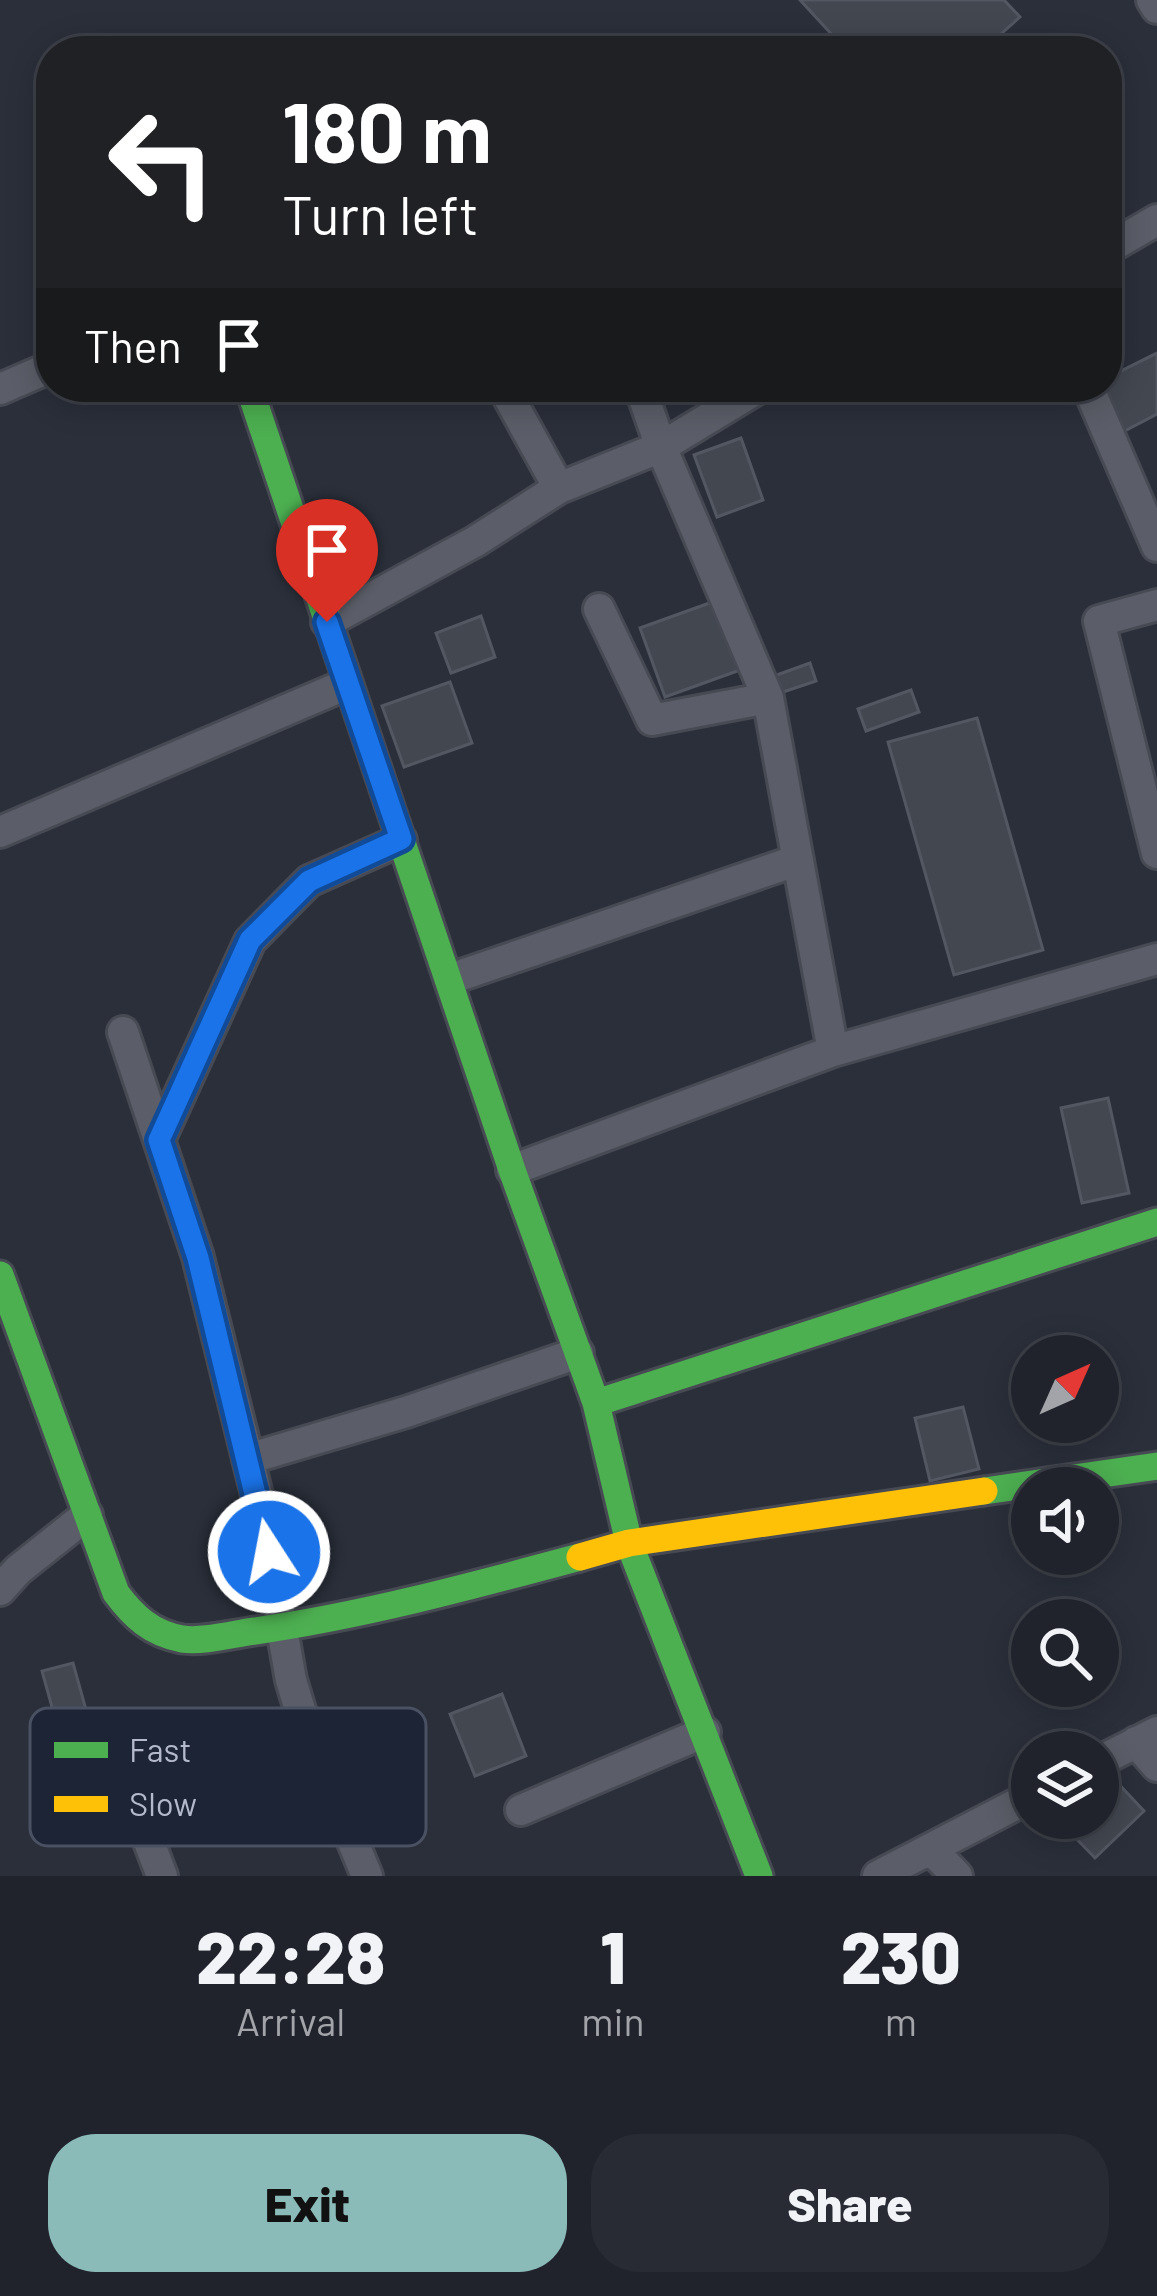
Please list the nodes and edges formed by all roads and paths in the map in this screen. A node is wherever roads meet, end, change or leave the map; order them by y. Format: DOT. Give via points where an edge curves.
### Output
graph roads {
  1 [pos="1152,0"];
  2 [pos="1157,8"];
  3 [pos="1157,220"];
  4 [pos="1122,240"];
  5 [pos="36,374"];
  6 [pos="1,387"];
  7 [pos="254,402"];
  8 [pos="511,402"];
  9 [pos="645,402"];
  10 [pos="735,402"];
  11 [pos="1094,402"];
  12 [pos="661,447"];
  13 [pos="559,488"];
  14 [pos="1157,547"];
  15 [pos="1157,605"];
  16 [pos="599,609"];
  17 [pos="327,622"];
  18 [pos="347,684"];
  19 [pos="768,698"];
  20 [pos="0,832"];
  21 [pos="401,839"];
  22 [pos="1157,853"];
  23 [pos="798,860"];
  24 [pos="1157,959"];
  25 [pos="450,979"];
  26 [pos="123,1032"];
  27 [pos="833,1051"];
  28 [pos="159,1140"];
  29 [pos="512,1170"];
  30 [pos="1157,1222"];
  31 [pos="0,1275"];
  32 [pos="578,1354"];
  33 [pos="596,1403"];
  34 [pos="248,1459"];
  35 [pos="1157,1466"];
  36 [pos="87,1515"];
  37 [pos="629,1543"];
  38 [pos="0,1590"];
  39 [pos="281,1627"];
  40 [pos="300,1708"];
  41 [pos="705,1732"];
  42 [pos="1150,1746"];
  43 [pos="1119,1756"];
  44 [pos="1011,1807"];
  45 [pos="521,1810"];
  46 [pos="151,1846"];
  47 [pos="355,1846"];
  48 [pos="931,1849"];
  49 [pos="162,1876"];
  50 [pos="368,1876"];
  51 [pos="759,1876"];
  52 [pos="878,1876"];
  53 [pos="957,1876"];
  1 -- 2 [label="street"];
  3 -- 4 [label="street"];
  5 -- 6 [label="street"];
  7 -- 17 [label="street"];
  8 -- 13 [label="street"];
  9 -- 12 [label="street"];
  10 -- 12 [label="street"];
  11 -- 14 [label="street"];
  12 -- 13 [label="street"];
  12 -- 19 [label="street"];
  13 -- 17 [label="street"];
  15 -- 22 [label="street" via="1100,621"];
  16 -- 19 [label="street" via="652,720"];
  17 -- 18 [label="street"];
  18 -- 20 [label="street"];
  18 -- 21 [label="street"];
  19 -- 23 [label="street"];
  21 -- 25 [label="street"];
  21 -- 28 [label="street" via="309,881 250,940"];
  23 -- 25 [label="street"];
  23 -- 27 [label="street"];
  24 -- 27 [label="street"];
  25 -- 29 [label="street"];
  26 -- 28 [label="street"];
  27 -- 29 [label="street"];
  28 -- 34 [label="street"];
  29 -- 32 [label="street"];
  30 -- 33 [label="street"];
  31 -- 36 [label="street"];
  32 -- 33 [label="street"];
  32 -- 34 [label="street"];
  33 -- 37 [label="street"];
  34 -- 39 [label="street"];
  35 -- 37 [label="street"];
  36 -- 38 [label="street"];
  36 -- 39 [label="street" via="116,1593 148,1627 188,1640"];
  37 -- 39 [label="street" via="421,1600"];
  37 -- 41 [label="street"];
  39 -- 40 [label="street"];
  41 -- 45 [label="street"];
  41 -- 51 [label="street"];
  42 -- 43 [label="street"];
  44 -- 48 [label="street"];
  46 -- 49 [label="street"];
  47 -- 50 [label="street"];
  48 -- 52 [label="street"];
  48 -- 53 [label="street"];
}
